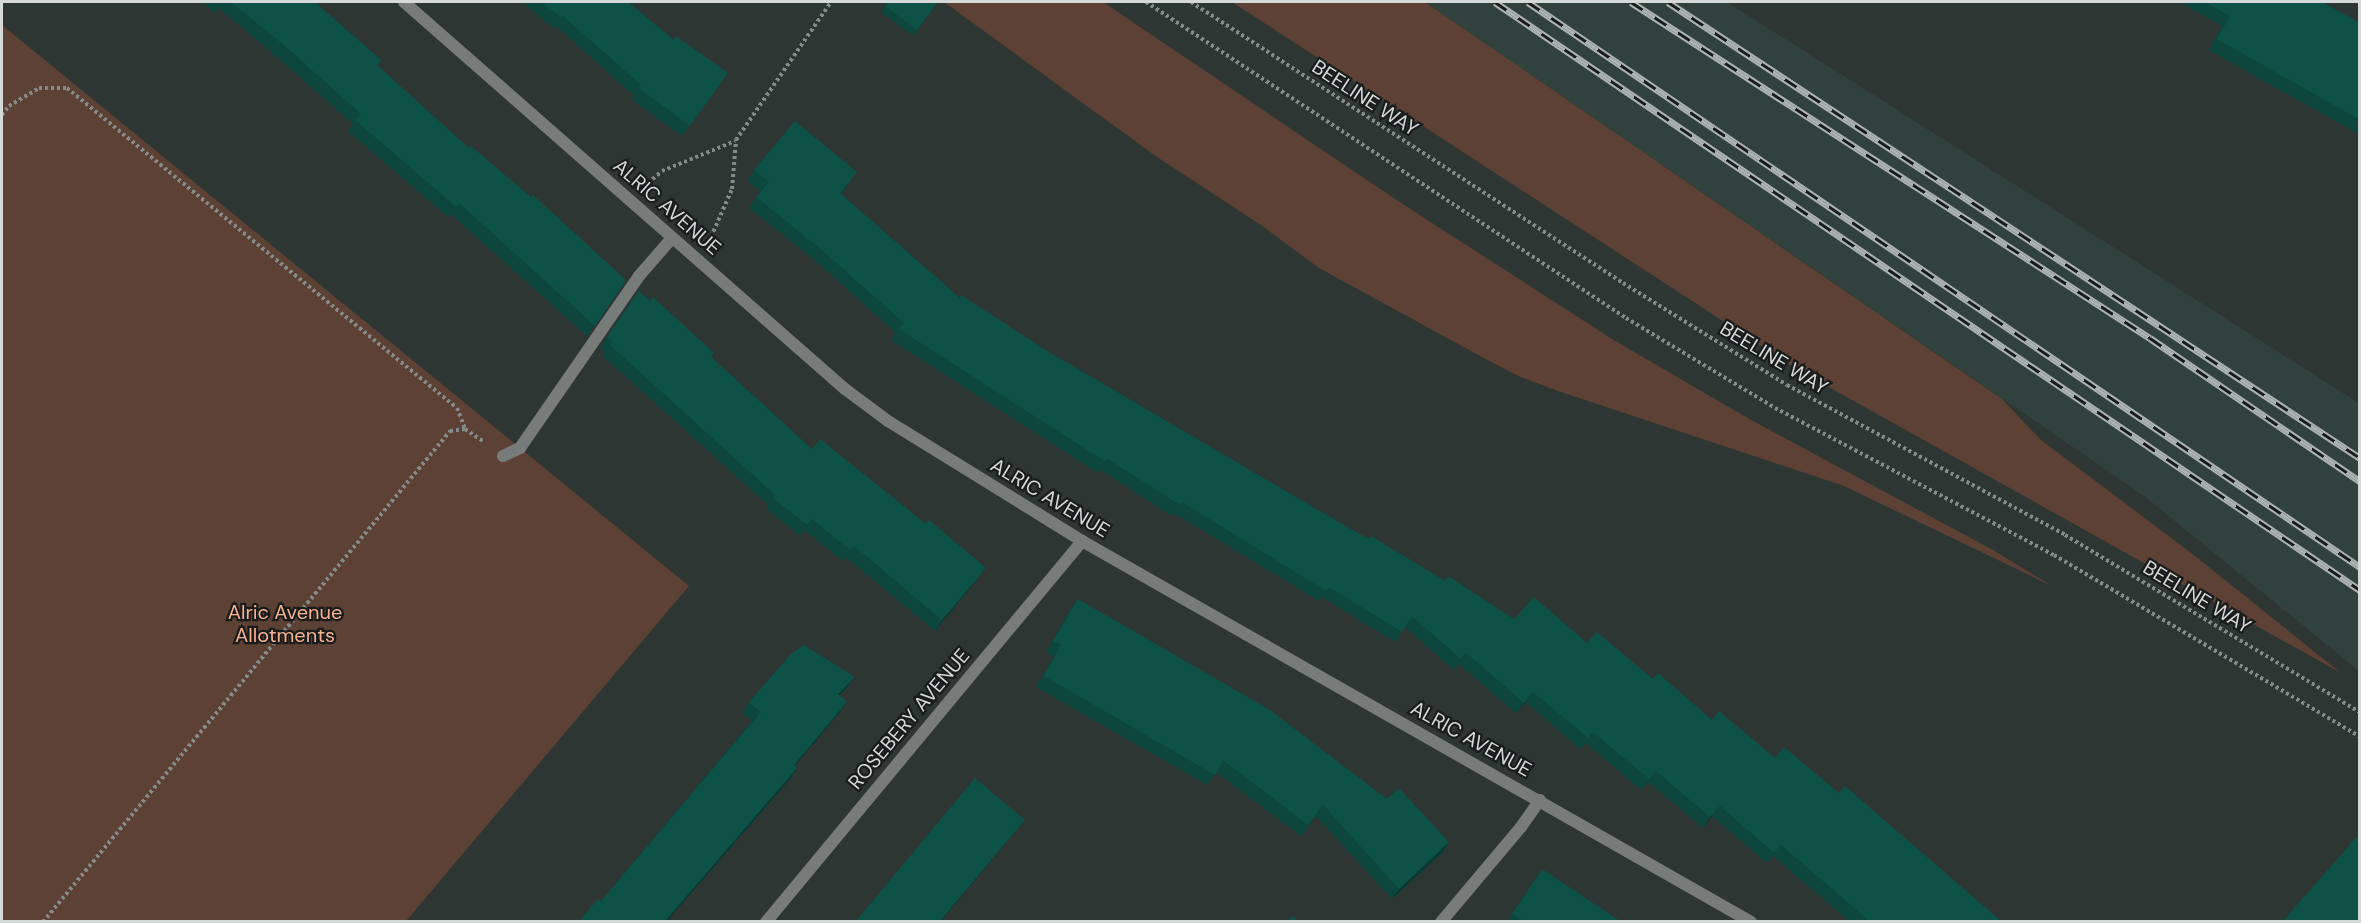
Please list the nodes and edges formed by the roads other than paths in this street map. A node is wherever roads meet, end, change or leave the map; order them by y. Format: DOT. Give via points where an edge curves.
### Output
graph roads {
  1 [pos="404,2"];
  2 [pos="672,238"];
  3 [pos="503,456"];
  4 [pos="1082,542"];
  5 [pos="1540,800"];
  6 [pos="766,921"];
  7 [pos="1440,921"];
  8 [pos="1751,921"];
  1 -- 2 [label="street, ALRIC AVENUE"];
  2 -- 3 [label="street" via="639,276 520,448"];
  2 -- 4 [label="street, ALRIC AVENUE" via="845,389 888,421"];
  4 -- 5 [label="street, ALRIC AVENUE"];
  4 -- 6 [label="street, ROSEBERY AVENUE"];
  5 -- 7 [label="street"];
  5 -- 8 [label="street, ALRIC AVENUE"];
}
